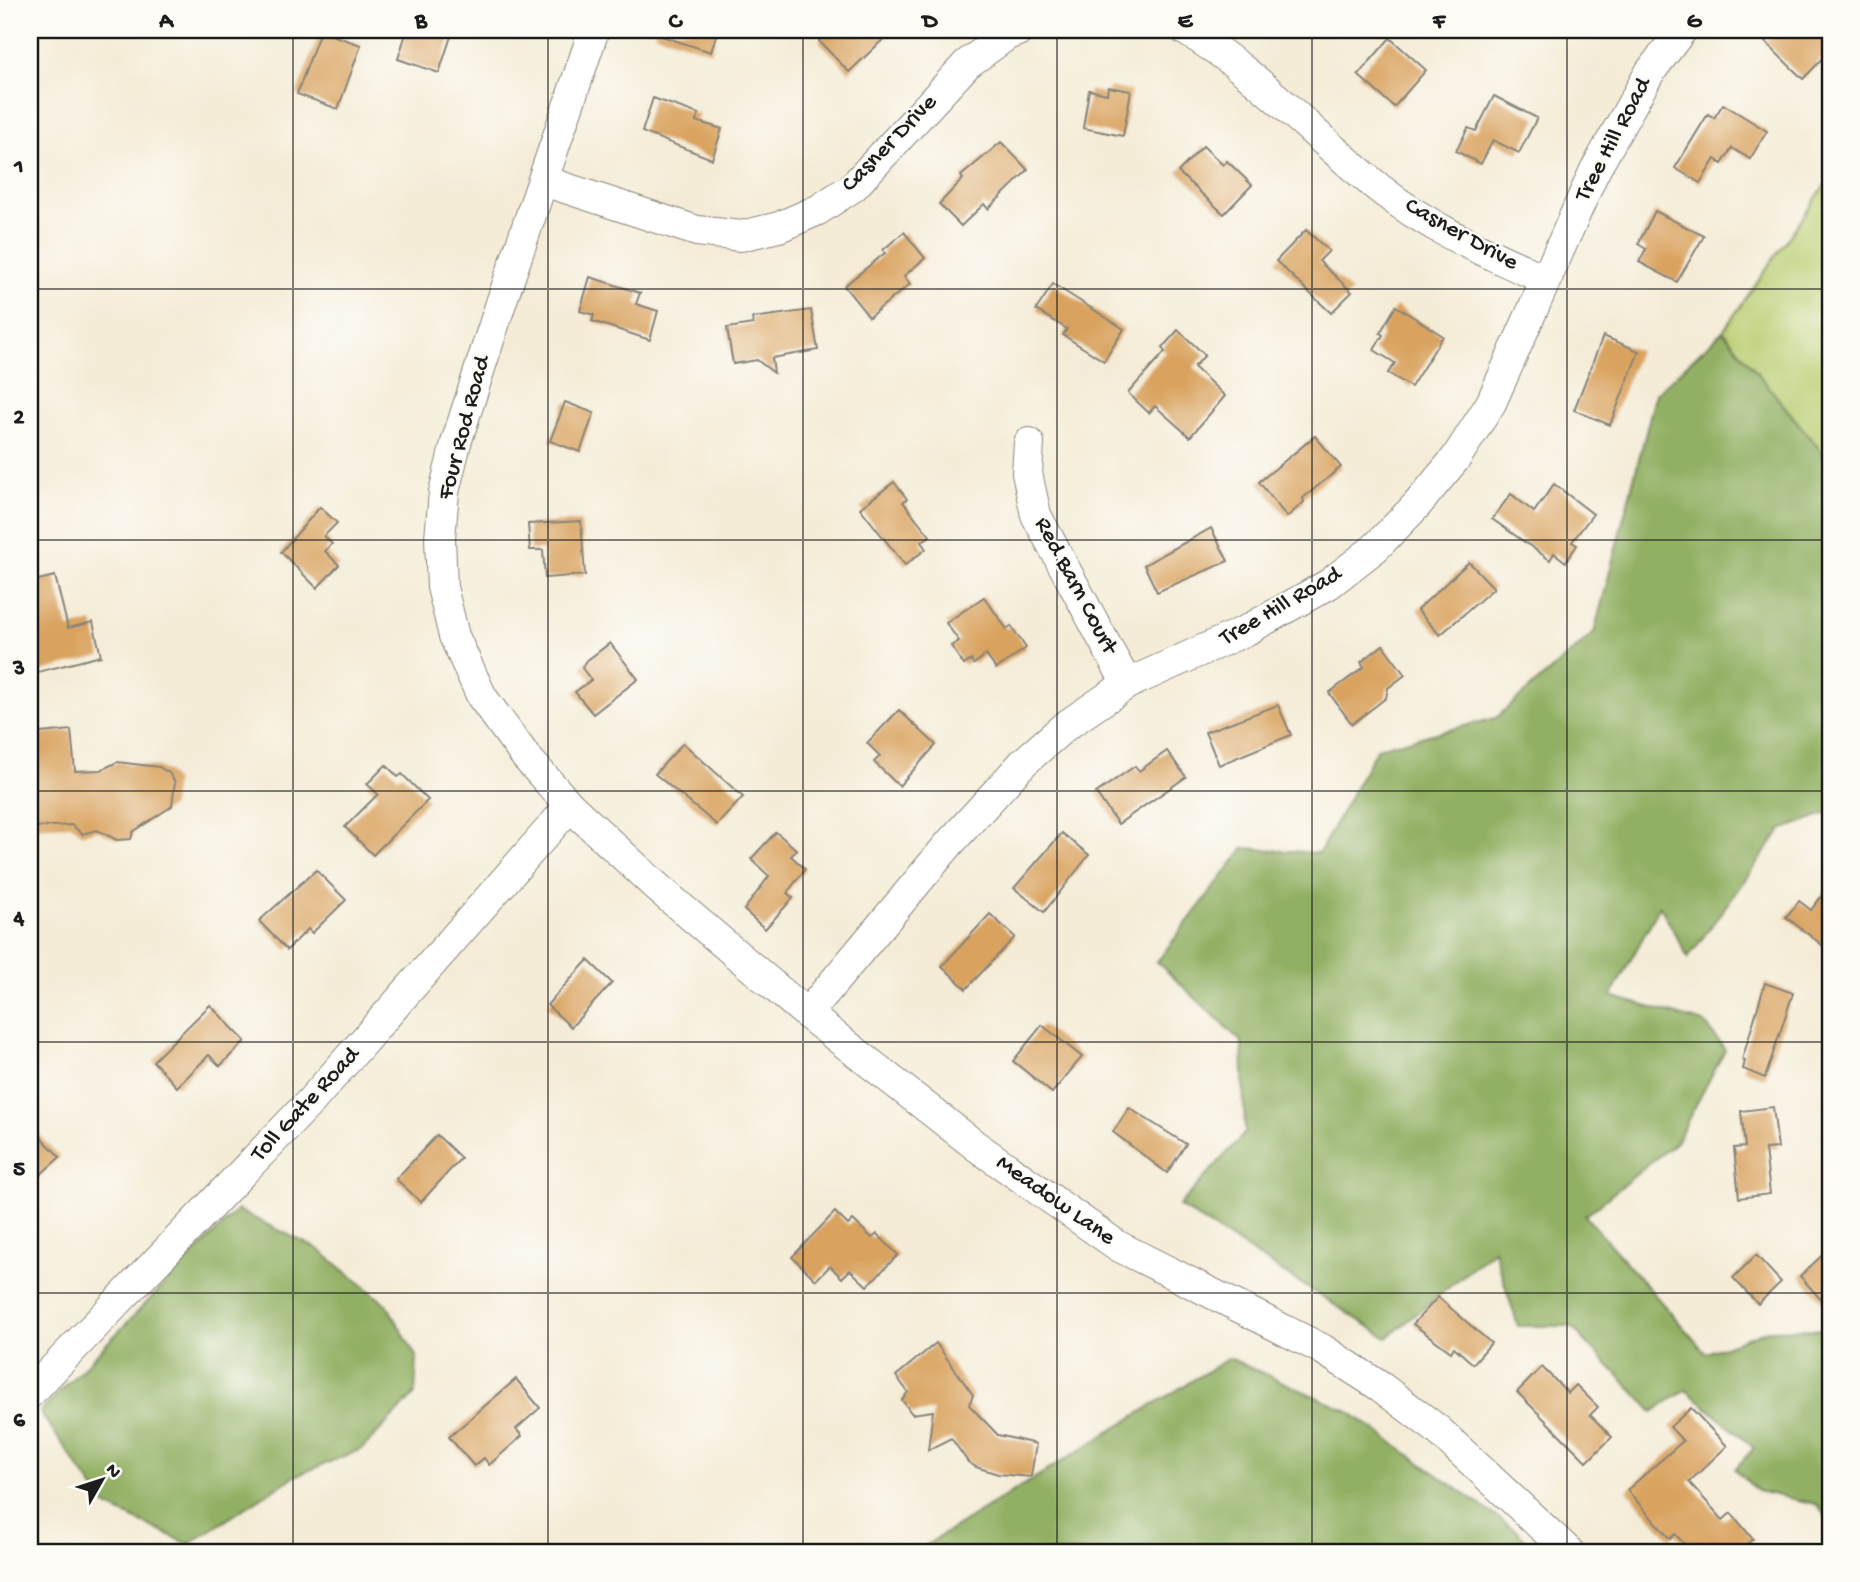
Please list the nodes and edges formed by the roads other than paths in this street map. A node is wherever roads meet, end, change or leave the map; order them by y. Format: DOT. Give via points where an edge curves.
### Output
graph roads {
  1 [pos="594,30"];
  2 [pos="1020,30"];
  3 [pos="1185,30"];
  4 [pos="1682,30"];
  5 [pos="544,181"];
  6 [pos="1544,279"];
  7 [pos="1029,443"];
  8 [pos="1127,684"];
  9 [pos="570,806"];
  10 [pos="807,1014"];
  11 [pos="30,1392"];
  12 [pos="1569,1552"];
  1 -- 5 [label="street, Four Rod Road"];
  2 -- 5 [label="street, Casner Drive" via="967,64 853,187 818,210 779,227 741,236 697,231"];
  3 -- 6 [label="street, Casner Drive" via="1248,74 1381,190 1471,246"];
  4 -- 6 [label="street, Tree Hill Road" via="1650,72 1594,172"];
  5 -- 9 [label="street, Four Rod Road" via="456,443 444,492 442,587 454,636 482,697"];
  6 -- 8 [label="street, Tree Hill Road" via="1491,403 1456,458 1374,548 1329,584 1247,630"];
  7 -- 8 [label="street, Red Barn Court" via="1027,473 1036,515"];
  8 -- 10 [label="street, Tree Hill Road" via="1064,727 1023,763"];
  9 -- 10 [label="street, Meadow Lane" via="658,888"];
  9 -- 11 [label="street, Toll Gate Road" via="310,1101"];
  10 -- 12 [label="street, Meadow Lane" via="976,1146 1118,1247 1322,1349 1381,1387 1438,1430"];
}
